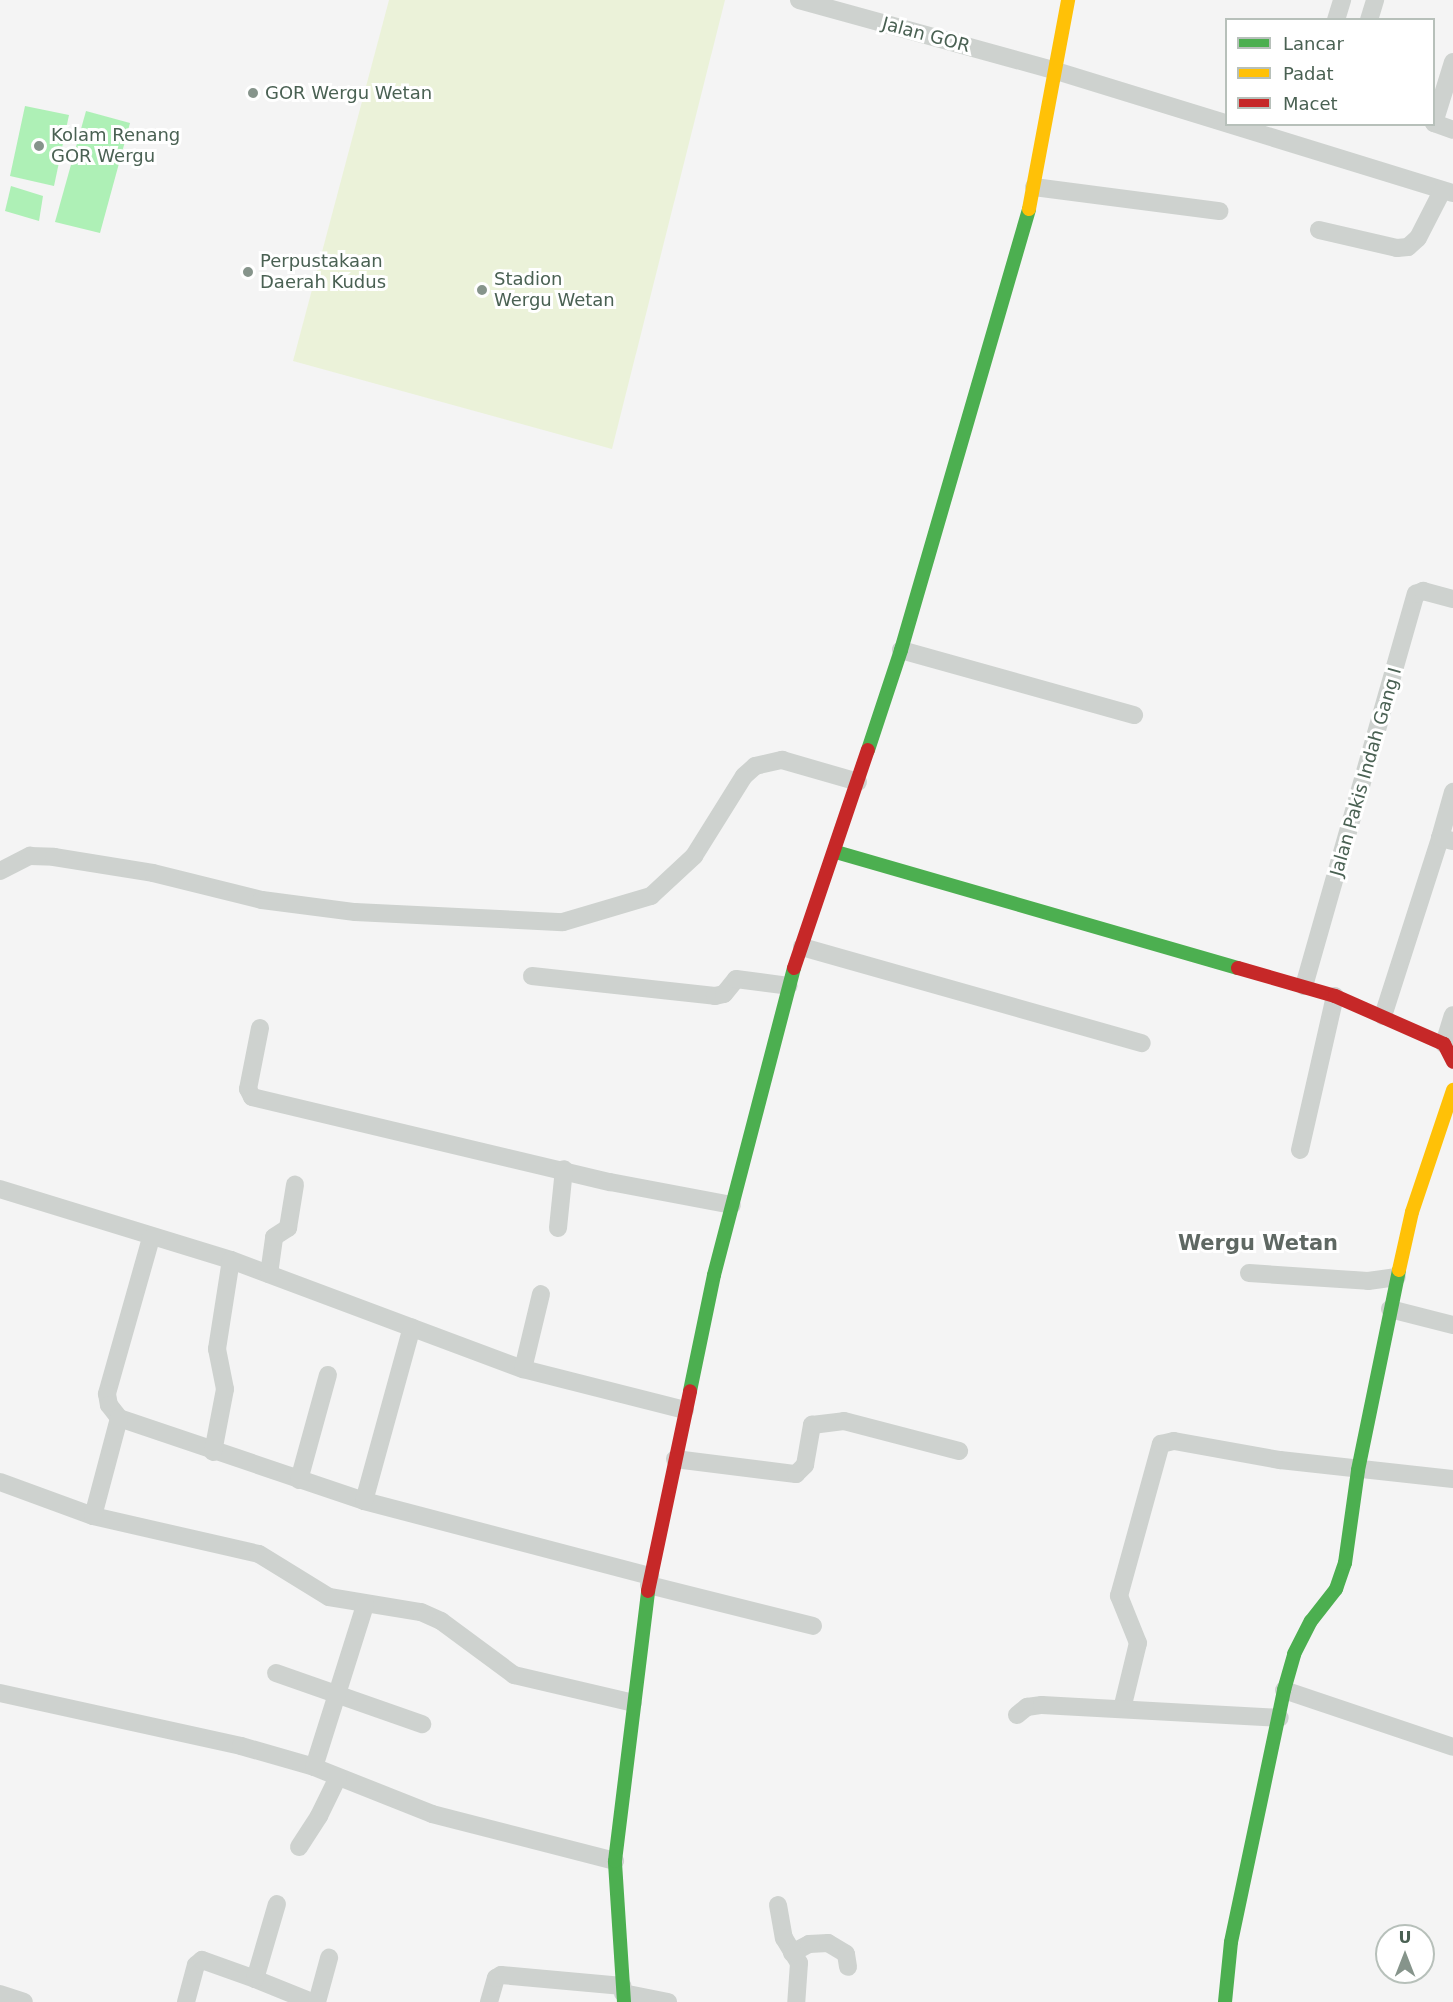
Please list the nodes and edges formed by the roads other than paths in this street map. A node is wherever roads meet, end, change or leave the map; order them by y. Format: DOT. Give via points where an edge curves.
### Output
graph roads {
  1 [pos="799,0"];
  2 [pos="1068,0"];
  3 [pos="1342,0"];
  4 [pos="1375,0"];
  5 [pos="1337,18"];
  6 [pos="1370,18"];
  7 [pos="1453,62"];
  8 [pos="1053,70"];
  9 [pos="1435,120"];
  10 [pos="1225,123"];
  11 [pos="1435,123"];
  12 [pos="1234,126"];
  13 [pos="1453,130"];
  14 [pos="1034,187"];
  15 [pos="1448,192"];
  16 [pos="1219,211"];
  17 [pos="1319,230"];
  18 [pos="1453,599"];
  19 [pos="901,650"];
  20 [pos="1134,716"];
  21 [pos="858,782"];
  22 [pos="1453,792"];
  23 [pos="1447,839"];
  24 [pos="836,852"];
  25 [pos="0,871"];
  26 [pos="802,947"];
  27 [pos="532,976"];
  28 [pos="789,986"];
  29 [pos="1304,986"];
  30 [pos="1335,996"];
  31 [pos="1453,1015"];
  32 [pos="1383,1016"];
  33 [pos="260,1028"];
  34 [pos="1142,1043"];
  35 [pos="1444,1044"];
  36 [pos="1453,1062"];
  37 [pos="1453,1090"];
  38 [pos="1300,1150"];
  39 [pos="564,1168"];
  40 [pos="295,1185"];
  41 [pos="0,1189"];
  42 [pos="732,1204"];
  43 [pos="558,1228"];
  44 [pos="151,1238"];
  45 [pos="231,1260"];
  46 [pos="1249,1273"];
  47 [pos="269,1274"];
  48 [pos="1397,1277"];
  49 [pos="541,1294"];
  50 [pos="1390,1309"];
  51 [pos="1453,1325"];
  52 [pos="411,1327"];
  53 [pos="523,1369"];
  54 [pos="328,1375"];
  55 [pos="685,1410"];
  56 [pos="119,1418"];
  57 [pos="959,1451"];
  58 [pos="213,1452"];
  59 [pos="675,1459"];
  60 [pos="1358,1470"];
  61 [pos="1453,1479"];
  62 [pos="299,1480"];
  63 [pos="0,1482"];
  64 [pos="364,1501"];
  65 [pos="93,1516"];
  66 [pos="650,1581"];
  67 [pos="364,1605"];
  68 [pos="813,1626"];
  69 [pos="276,1673"];
  70 [pos="1284,1689"];
  71 [pos="340,1693"];
  72 [pos="0,1694"];
  73 [pos="633,1703"];
  74 [pos="1122,1709"];
  75 [pos="1017,1715"];
  76 [pos="1280,1718"];
  77 [pos="422,1724"];
  78 [pos="1453,1747"];
  79 [pos="314,1767"];
  80 [pos="338,1777"];
  81 [pos="299,1847"];
  82 [pos="615,1861"];
  83 [pos="277,1904"];
  84 [pos="778,1905"];
  85 [pos="792,1953"];
  86 [pos="329,1958"];
  87 [pos="848,1967"];
  88 [pos="255,1979"];
  89 [pos="0,1994"];
  90 [pos="623,1994"];
  91 [pos="24,2002"];
  92 [pos="186,2002"];
  93 [pos="312,2002"];
  94 [pos="317,2002"];
  95 [pos="489,2002"];
  96 [pos="668,2002"];
  97 [pos="796,2002"];
  98 [pos="1225,2002"];
  1 -- 8 [label="street, Jalan GOR"];
  2 -- 8 [label="street"];
  3 -- 5 [label="street"];
  4 -- 6 [label="street"];
  7 -- 9 [label="street"];
  8 -- 10 [label="street, Jalan GOR"];
  8 -- 14 [label="street"];
  11 -- 13 [label="street"];
  12 -- 15 [label="street, Jalan GOR"];
  14 -- 16 [label="street"];
  14 -- 19 [label="street"];
  15 -- 17 [label="street" via="1408,247 1397,248"];
  18 -- 29 [label="street, Jalan Pakis Indah Gang I" via="1423,591 1416,594"];
  19 -- 20 [label="street"];
  19 -- 21 [label="street"];
  21 -- 24 [label="street"];
  21 -- 25 [label="street" via="782,760 755,766 744,776 694,856 651,896 563,922 355,912 262,900 153,873 54,857 30,856"];
  22 -- 23 [label="street"];
  23 -- 32 [label="street"];
  24 -- 26 [label="street"];
  24 -- 29 [label="street"];
  26 -- 28 [label="street"];
  26 -- 34 [label="street"];
  27 -- 28 [label="street" via="715,996 740,978"];
  28 -- 42 [label="street"];
  29 -- 30 [label="street"];
  30 -- 32 [label="street"];
  30 -- 38 [label="street"];
  31 -- 35 [label="street"];
  32 -- 35 [label="street"];
  33 -- 39 [label="street" via="248,1089 252,1097"];
  35 -- 36 [label="street"];
  37 -- 48 [label="street" via="1412,1212"];
  39 -- 42 [label="street" via="610,1182"];
  39 -- 43 [label="street"];
  40 -- 47 [label="street" via="288,1228 274,1238"];
  41 -- 44 [label="street"];
  42 -- 55 [label="street"];
  44 -- 45 [label="street"];
  44 -- 56 [label="street" via="108,1394 109,1404"];
  45 -- 47 [label="street"];
  45 -- 58 [label="street" via="217,1349 224,1395"];
  46 -- 48 [label="street" via="1368,1281"];
  47 -- 52 [label="street"];
  48 -- 50 [label="street"];
  49 -- 53 [label="street"];
  50 -- 51 [label="street"];
  50 -- 60 [label="street"];
  52 -- 53 [label="street"];
  52 -- 64 [label="street"];
  53 -- 55 [label="street"];
  54 -- 62 [label="street"];
  55 -- 59 [label="street"];
  56 -- 58 [label="street"];
  56 -- 65 [label="street"];
  57 -- 59 [label="street" via="844,1421 810,1427 804,1469 796,1474"];
  58 -- 62 [label="street"];
  59 -- 66 [label="street"];
  60 -- 61 [label="street"];
  60 -- 70 [label="street" via="1342,1572 1336,1589 1311,1621 1294,1654"];
  60 -- 74 [label="street" via="1182,1442 1161,1444 1119,1596 1138,1643"];
  62 -- 64 [label="street"];
  63 -- 65 [label="street"];
  64 -- 66 [label="street"];
  65 -- 67 [label="street" via="259,1554 329,1597"];
  66 -- 68 [label="street"];
  66 -- 73 [label="street"];
  67 -- 71 [label="street"];
  67 -- 73 [label="street" via="421,1612 441,1621 501,1668 530,1681"];
  69 -- 71 [label="street"];
  70 -- 76 [label="street"];
  70 -- 78 [label="street"];
  71 -- 77 [label="street"];
  71 -- 79 [label="street"];
  72 -- 79 [label="street" via="241,1746"];
  73 -- 82 [label="street"];
  74 -- 75 [label="street" via="1033,1705"];
  74 -- 76 [label="street"];
  76 -- 98 [label="street" via="1231,1942"];
  79 -- 80 [label="street"];
  80 -- 81 [label="street"];
  80 -- 82 [label="street" via="432,1814"];
  82 -- 90 [label="street"];
  83 -- 88 [label="street"];
  84 -- 85 [label="street" via="784,1938"];
  85 -- 87 [label="street" via="809,1944 828,1943 846,1954"];
  85 -- 97 [label="street" via="800,1968"];
  86 -- 94 [label="street"];
  88 -- 92 [label="street" via="202,1960 196,1965"];
  88 -- 93 [label="street"];
  89 -- 91 [label="street"];
  90 -- 95 [label="street" via="501,1975 496,1978"];
  90 -- 96 [label="street"];
}
